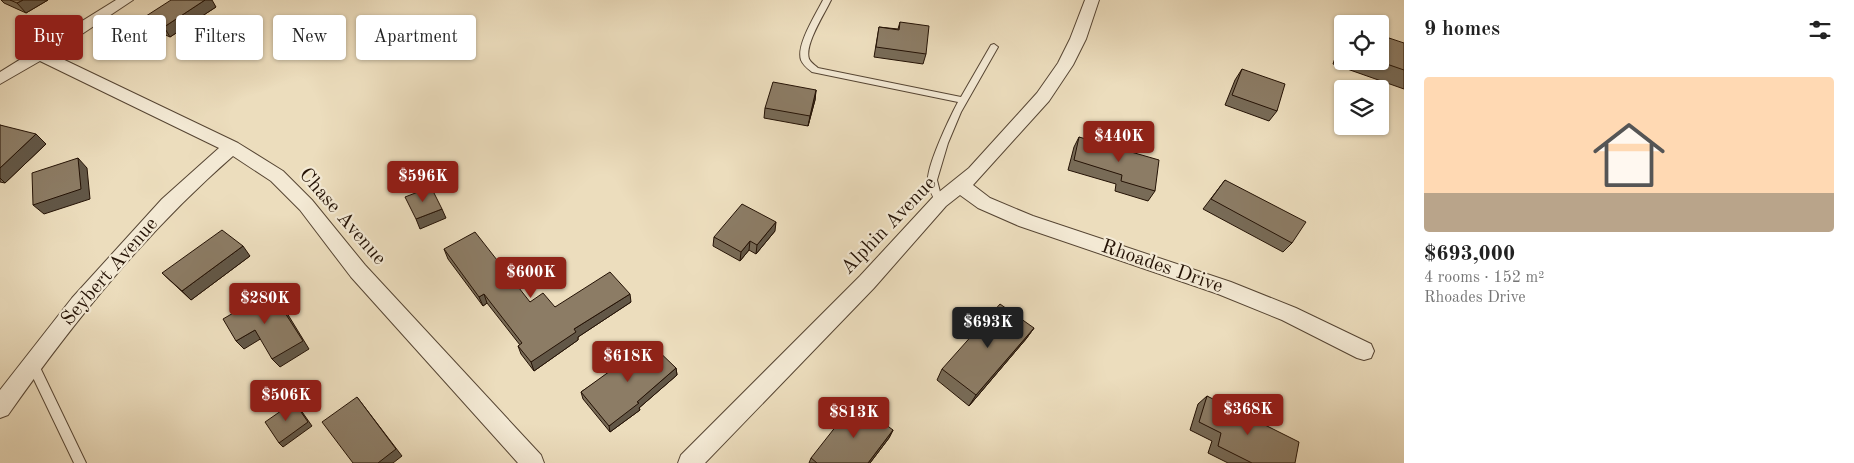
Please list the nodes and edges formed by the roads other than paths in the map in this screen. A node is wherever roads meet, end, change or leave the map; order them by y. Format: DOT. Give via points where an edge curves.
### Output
graph roads {
  1 [pos="126,0"];
  2 [pos="827,0"];
  3 [pos="1092,0"];
  4 [pos="83,27"];
  5 [pos="994,47"];
  6 [pos="30,60"];
  7 [pos="51,60"];
  8 [pos="0,79"];
  9 [pos="964,100"];
  10 [pos="232,147"];
  11 [pos="960,185"];
  12 [pos="940,201"];
  13 [pos="1364,351"];
  14 [pos="32,363"];
  15 [pos="0,408"];
  16 [pos="80,463"];
  17 [pos="534,463"];
  18 [pos="689,463"];
  1 -- 4 [label="street"];
  2 -- 9 [label="lane" via="805,48 804,57 815,70"];
  3 -- 11 [label="street, Alphin Avenue" via="1065,65 1043,97 975,173"];
  5 -- 9 [label="lane"];
  6 -- 8 [label="street"];
  7 -- 10 [label="street, Chase Avenue"];
  9 -- 12 [label="lane" via="943,143 932,180"];
  10 -- 14 [label="street, Seybert Avenue" via="202,172 113,264"];
  10 -- 17 [label="street, Chase Avenue" via="277,176 306,205 358,271"];
  11 -- 12 [label="street, Alphin Avenue"];
  11 -- 13 [label="street, Rhoades Drive" via="984,203 1026,221 1224,288 1288,314"];
  12 -- 18 [label="street, Alphin Avenue" via="867,282"];
  14 -- 15 [label="street, Seybert Avenue"];
  14 -- 16 [label="lane"];
}
